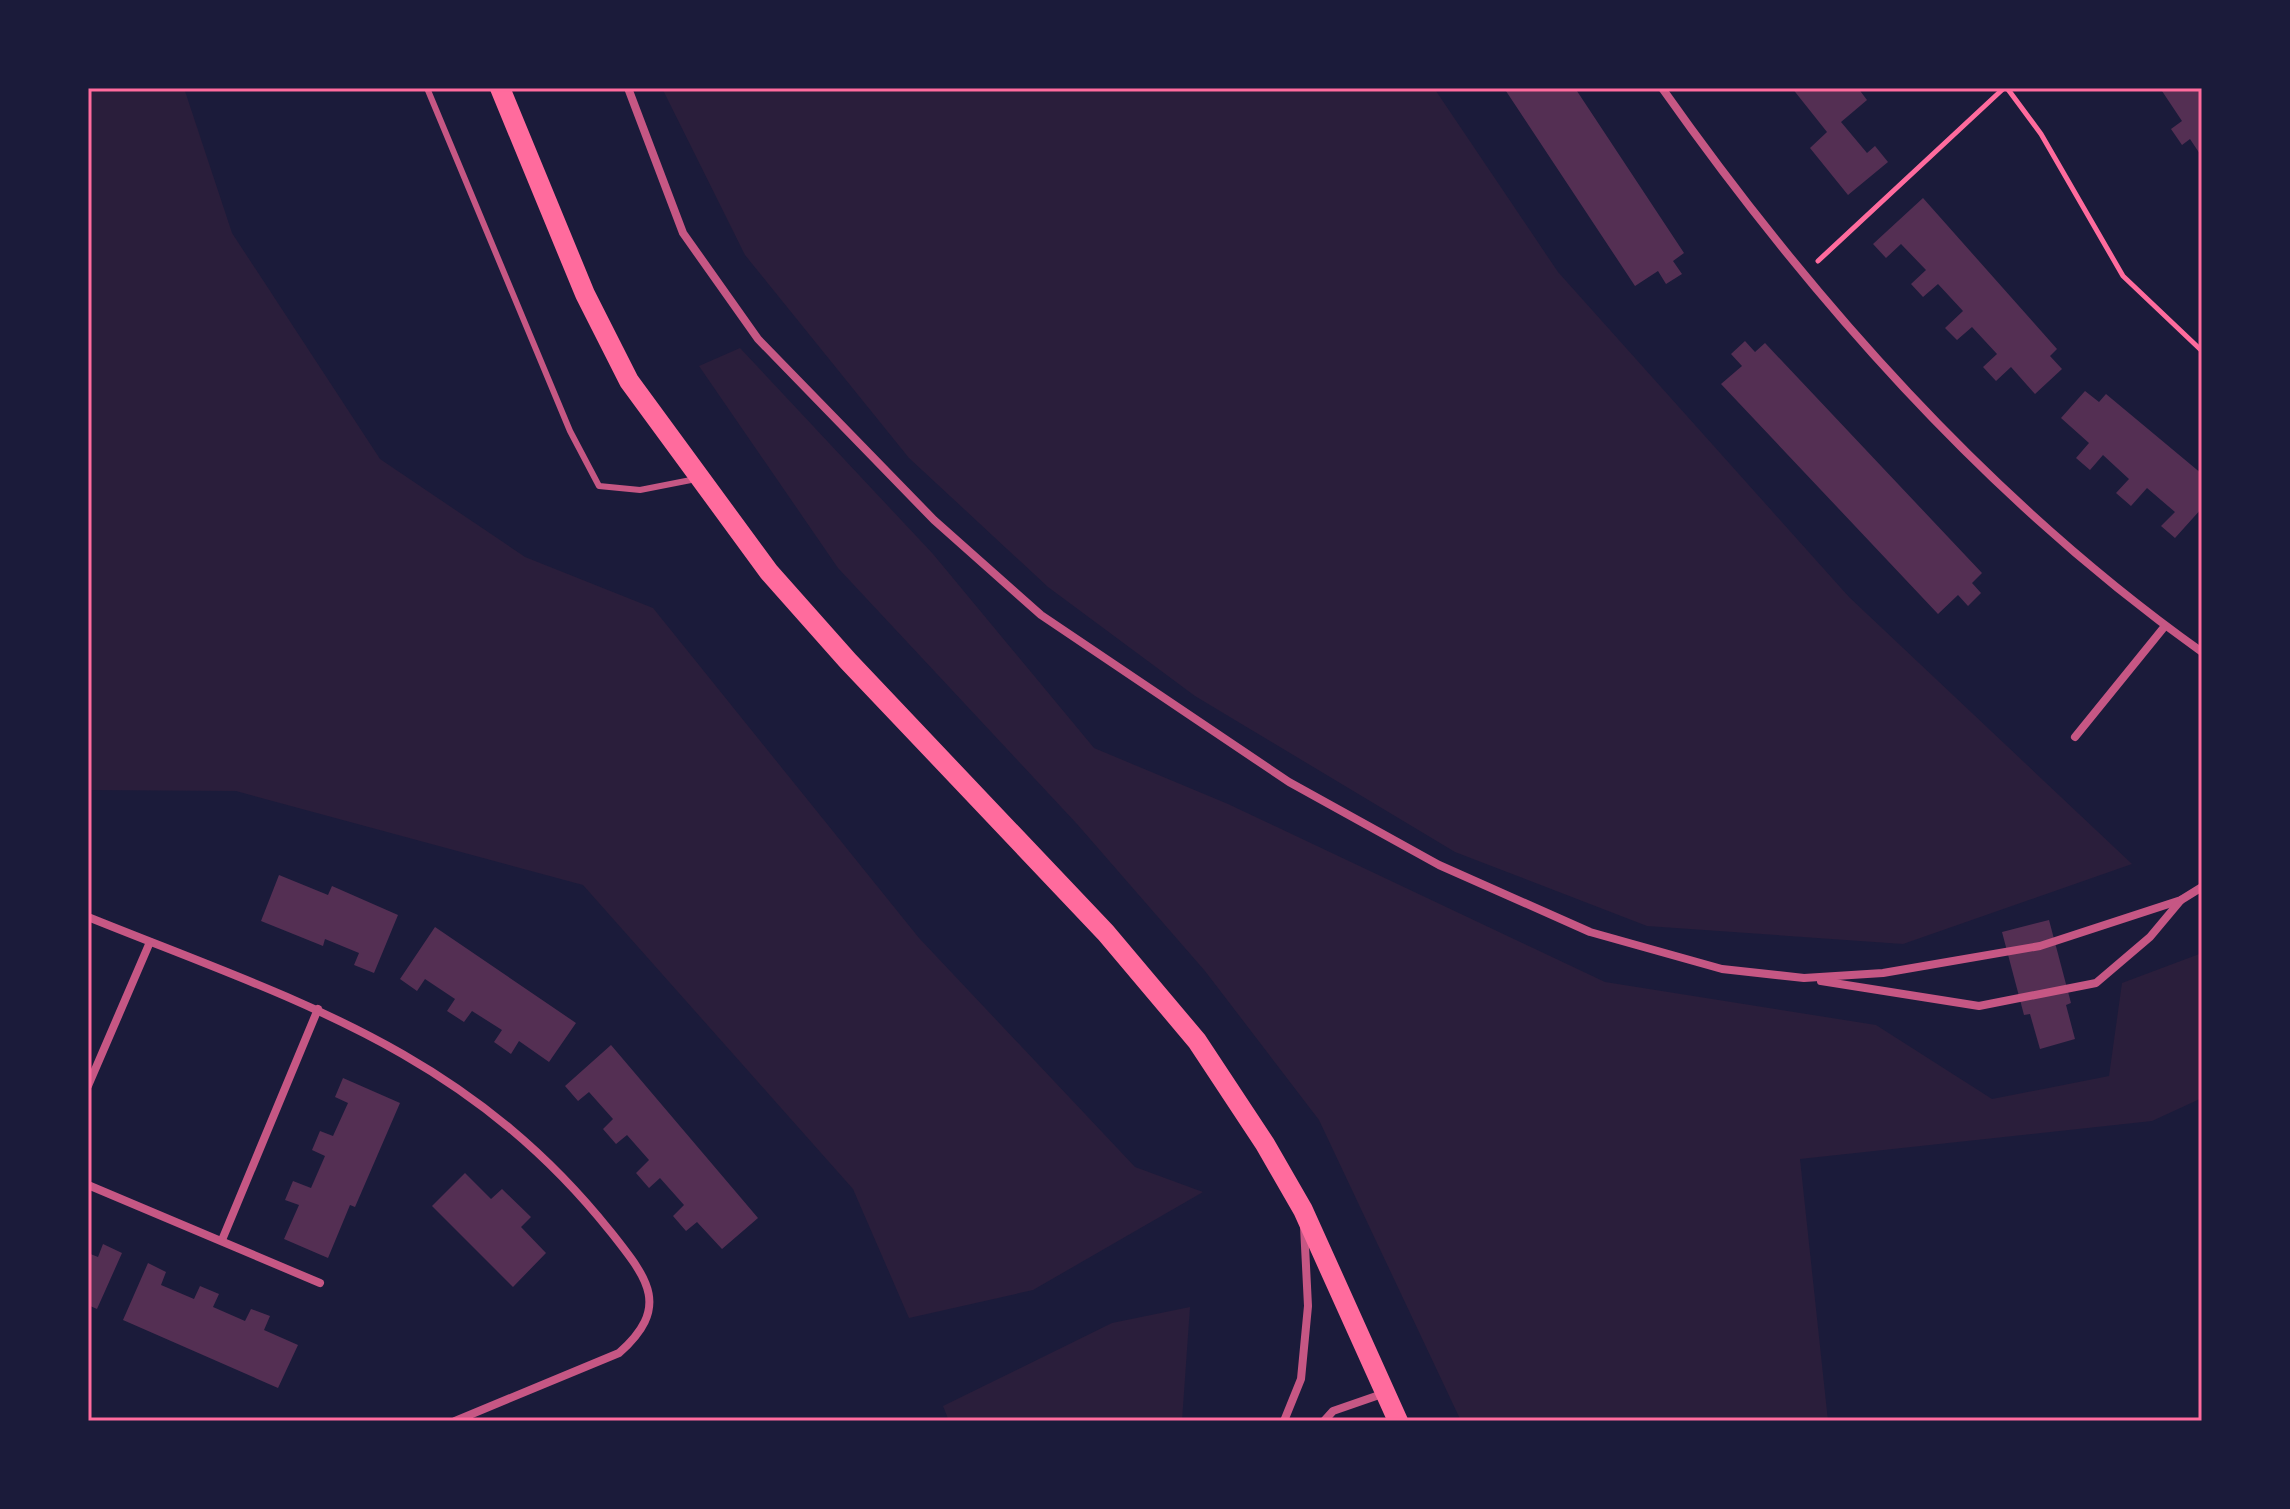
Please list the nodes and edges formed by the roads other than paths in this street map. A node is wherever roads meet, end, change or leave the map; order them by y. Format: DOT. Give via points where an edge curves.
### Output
graph roads {
  1 [pos="427,88"];
  2 [pos="500,88"];
  3 [pos="628,88"];
  4 [pos="1662,88"];
  5 [pos="698,478"];
  6 [pos="2165,626"];
  7 [pos="2202,652"];
  8 [pos="2075,737"];
  9 [pos="2202,887"];
  10 [pos="2181,900"];
  11 [pos="88,917"];
  12 [pos="150,942"];
  13 [pos="1804,978"];
  14 [pos="318,1009"];
  15 [pos="88,1086"];
  16 [pos="88,1185"];
  17 [pos="1303,1210"];
  18 [pos="222,1240"];
  19 [pos="320,1283"];
  20 [pos="1385,1392"];
  21 [pos="455,1421"];
  22 [pos="1284,1421"];
  23 [pos="1324,1421"];
  24 [pos="1398,1421"];
  1 -- 5 [label="lane" via="570,431 599,486 640,490"];
  2 -- 5 [label="main road" via="548,209 623,369"];
  3 -- 13 [label="street" via="683,233 758,339 934,520 1041,615 1289,782 1439,865 1590,932 1722,969"];
  4 -- 6 [label="street" via="1738,192 1906,388 2055,532"];
  5 -- 17 [label="main road" via="769,572 848,661 1163,999 1230,1089"];
  6 -- 7 [label="street"];
  6 -- 8 [label="street"];
  9 -- 10 [label="street"];
  10 -- 13 [label="street" via="2054,943 1968,961"];
  10 -- 13 [label="street" via="2150,937 2096,983 1979,1006"];
  11 -- 12 [label="street"];
  12 -- 14 [label="street"];
  12 -- 15 [label="street"];
  14 -- 18 [label="street"];
  14 -- 21 [label="street" via="408,1055 509,1126 590,1206 645,1282 650,1316 619,1353"];
  16 -- 18 [label="street"];
  17 -- 20 [label="main road"];
  17 -- 22 [label="street" via="1308,1306 1301,1379"];
  18 -- 19 [label="street"];
  20 -- 23 [label="street" via="1333,1411"];
  20 -- 24 [label="main road"];
}
